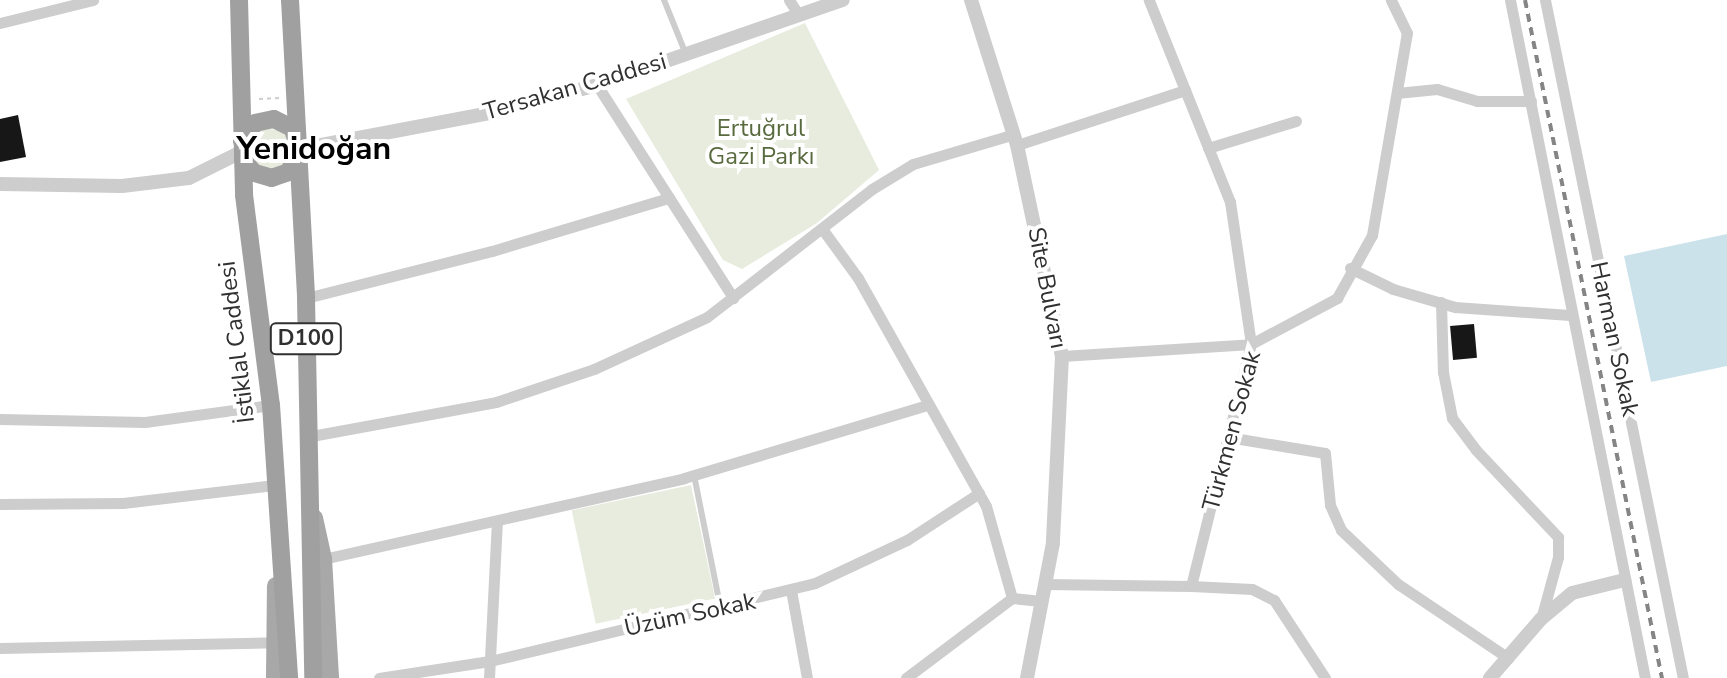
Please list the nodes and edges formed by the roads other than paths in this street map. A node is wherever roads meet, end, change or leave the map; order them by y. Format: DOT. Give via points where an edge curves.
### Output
graph roads {
  1 [pos="93,0"];
  2 [pos="239,0"];
  3 [pos="290,0"];
  4 [pos="664,0"];
  5 [pos="789,0"];
  6 [pos="843,0"];
  7 [pos="971,0"];
  8 [pos="1149,0"];
  9 [pos="1391,0"];
  10 [pos="1510,0"];
  11 [pos="1545,0"];
  12 [pos="798,14"];
  13 [pos="0,23"];
  14 [pos="686,54"];
  15 [pos="597,85"];
  16 [pos="1185,90"];
  17 [pos="1397,93"];
  18 [pos="1531,101"];
  19 [pos="1296,121"];
  20 [pos="1015,140"];
  21 [pos="1208,148"];
  22 [pos="300,149"];
  23 [pos="243,150"];
  24 [pos="0,184"];
  25 [pos="669,198"];
  26 [pos="823,230"];
  27 [pos="1350,268"];
  28 [pos="306,298"];
  29 [pos="733,298"];
  30 [pos="1441,302"];
  31 [pos="1570,315"];
  32 [pos="1251,344"];
  33 [pos="1062,356"];
  34 [pos="271,405"];
  35 [pos="927,405"];
  36 [pos="0,419"];
  37 [pos="306,437"];
  38 [pos="1228,437"];
  39 [pos="694,475"];
  40 [pos="306,479"];
  41 [pos="274,485"];
  42 [pos="979,493"];
  43 [pos="0,504"];
  44 [pos="497,521"];
  45 [pos="277,548"];
  46 [pos="323,559"];
  47 [pos="1624,580"];
  48 [pos="1044,584"];
  49 [pos="1191,586"];
  50 [pos="791,590"];
  51 [pos="1012,598"];
  52 [pos="1041,601"];
  53 [pos="721,609"];
  54 [pos="1541,619"];
  55 [pos="275,642"];
  56 [pos="0,648"];
  57 [pos="1508,658"];
  58 [pos="490,661"];
  59 [pos="909,677"];
  60 [pos="1030,677"];
  61 [pos="275,678"];
  62 [pos="289,678"];
  63 [pos="313,678"];
  64 [pos="330,678"];
  65 [pos="379,678"];
  66 [pos="489,678"];
  67 [pos="807,678"];
  68 [pos="1325,678"];
  69 [pos="1490,678"];
  70 [pos="1645,678"];
  71 [pos="1683,678"];
  1 -- 13 [label="street"];
  2 -- 23 [label="highway, İstiklal Caddesi / D100"];
  3 -- 22 [label="highway, D100"];
  4 -- 14 [label="lane"];
  5 -- 12 [label="street"];
  6 -- 12 [label="street, Tersakan Caddesi"];
  7 -- 20 [label="street, Site Bulvarı"];
  8 -- 16 [label="street"];
  9 -- 17 [label="street, Türkmen Sokak" via="1407,33"];
  10 -- 18 [label="street"];
  11 -- 71 [label="street, Harman Sokak"];
  12 -- 14 [label="street, Tersakan Caddesi"];
  14 -- 15 [label="street, Tersakan Caddesi"];
  15 -- 22 [label="street, Tersakan Caddesi" via="491,113"];
  15 -- 25 [label="street"];
  16 -- 20 [label="street"];
  16 -- 21 [label="street"];
  17 -- 18 [label="street" via="1437,89 1477,101"];
  17 -- 27 [label="street, Türkmen Sokak" via="1372,235"];
  18 -- 31 [label="street"];
  19 -- 21 [label="street"];
  20 -- 26 [label="street" via="913,164 872,189"];
  20 -- 33 [label="street, Site Bulvarı"];
  21 -- 32 [label="street" via="1230,202"];
  22 -- 23 [label="highway" via="289,172 272,178 254,173"];
  22 -- 23 [label="highway" via="292,128 274,119 255,123"];
  22 -- 28 [label="highway, D100"];
  23 -- 24 [label="street" via="189,178 122,186"];
  23 -- 34 [label="highway, İstiklal Caddesi / D100"];
  25 -- 28 [label="street" via="492,251"];
  25 -- 29 [label="street"];
  26 -- 29 [label="street"];
  26 -- 35 [label="street" via="858,278"];
  27 -- 30 [label="street" via="1393,289"];
  27 -- 32 [label="street, Türkmen Sokak" via="1337,298"];
  28 -- 37 [label="highway, D100"];
  29 -- 37 [label="street" via="707,317 594,369 496,402"];
  30 -- 31 [label="street"];
  30 -- 54 [label="street" via="1443,372 1452,418 1558,537 1558,557"];
  31 -- 47 [label="street"];
  32 -- 33 [label="street"];
  32 -- 38 [label="street, Türkmen Sokak"];
  33 -- 48 [label="street, Site Bulvarı" via="1053,543"];
  34 -- 36 [label="street" via="145,422"];
  34 -- 41 [label="highway, İstiklal Caddesi / D100"];
  35 -- 39 [label="street"];
  35 -- 42 [label="street"];
  37 -- 40 [label="highway, D100"];
  38 -- 49 [label="street, Türkmen Sokak"];
  38 -- 57 [label="street" via="1325,453 1330,505 1341,530 1398,584"];
  39 -- 44 [label="street"];
  39 -- 53 [label="lane"];
  40 -- 46 [label="main road"];
  40 -- 63 [label="highway, D100"];
  41 -- 43 [label="street" via="123,503"];
  41 -- 45 [label="highway, İstiklal Caddesi / D100"];
  42 -- 50 [label="street, Üzüm Sokak" via="907,540"];
  42 -- 51 [label="street"];
  44 -- 46 [label="street"];
  44 -- 58 [label="street"];
  45 -- 55 [label="main road"];
  45 -- 62 [label="highway, İstiklal Caddesi / D100"];
  46 -- 64 [label="main road"];
  47 -- 54 [label="street" via="1572,593"];
  47 -- 70 [label="street"];
  48 -- 49 [label="street"];
  48 -- 52 [label="street, Site Bulvarı"];
  49 -- 68 [label="street" via="1252,589 1274,600"];
  50 -- 53 [label="street, Üzüm Sokak"];
  50 -- 67 [label="street"];
  51 -- 52 [label="street"];
  51 -- 59 [label="street"];
  52 -- 60 [label="street, Site Bulvarı"];
  53 -- 58 [label="street, Üzüm Sokak"];
  54 -- 57 [label="street"];
  55 -- 56 [label="street"];
  55 -- 61 [label="main road"];
  57 -- 69 [label="street"];
  58 -- 65 [label="street, Üzüm Sokak"];
  58 -- 66 [label="street"];
}
